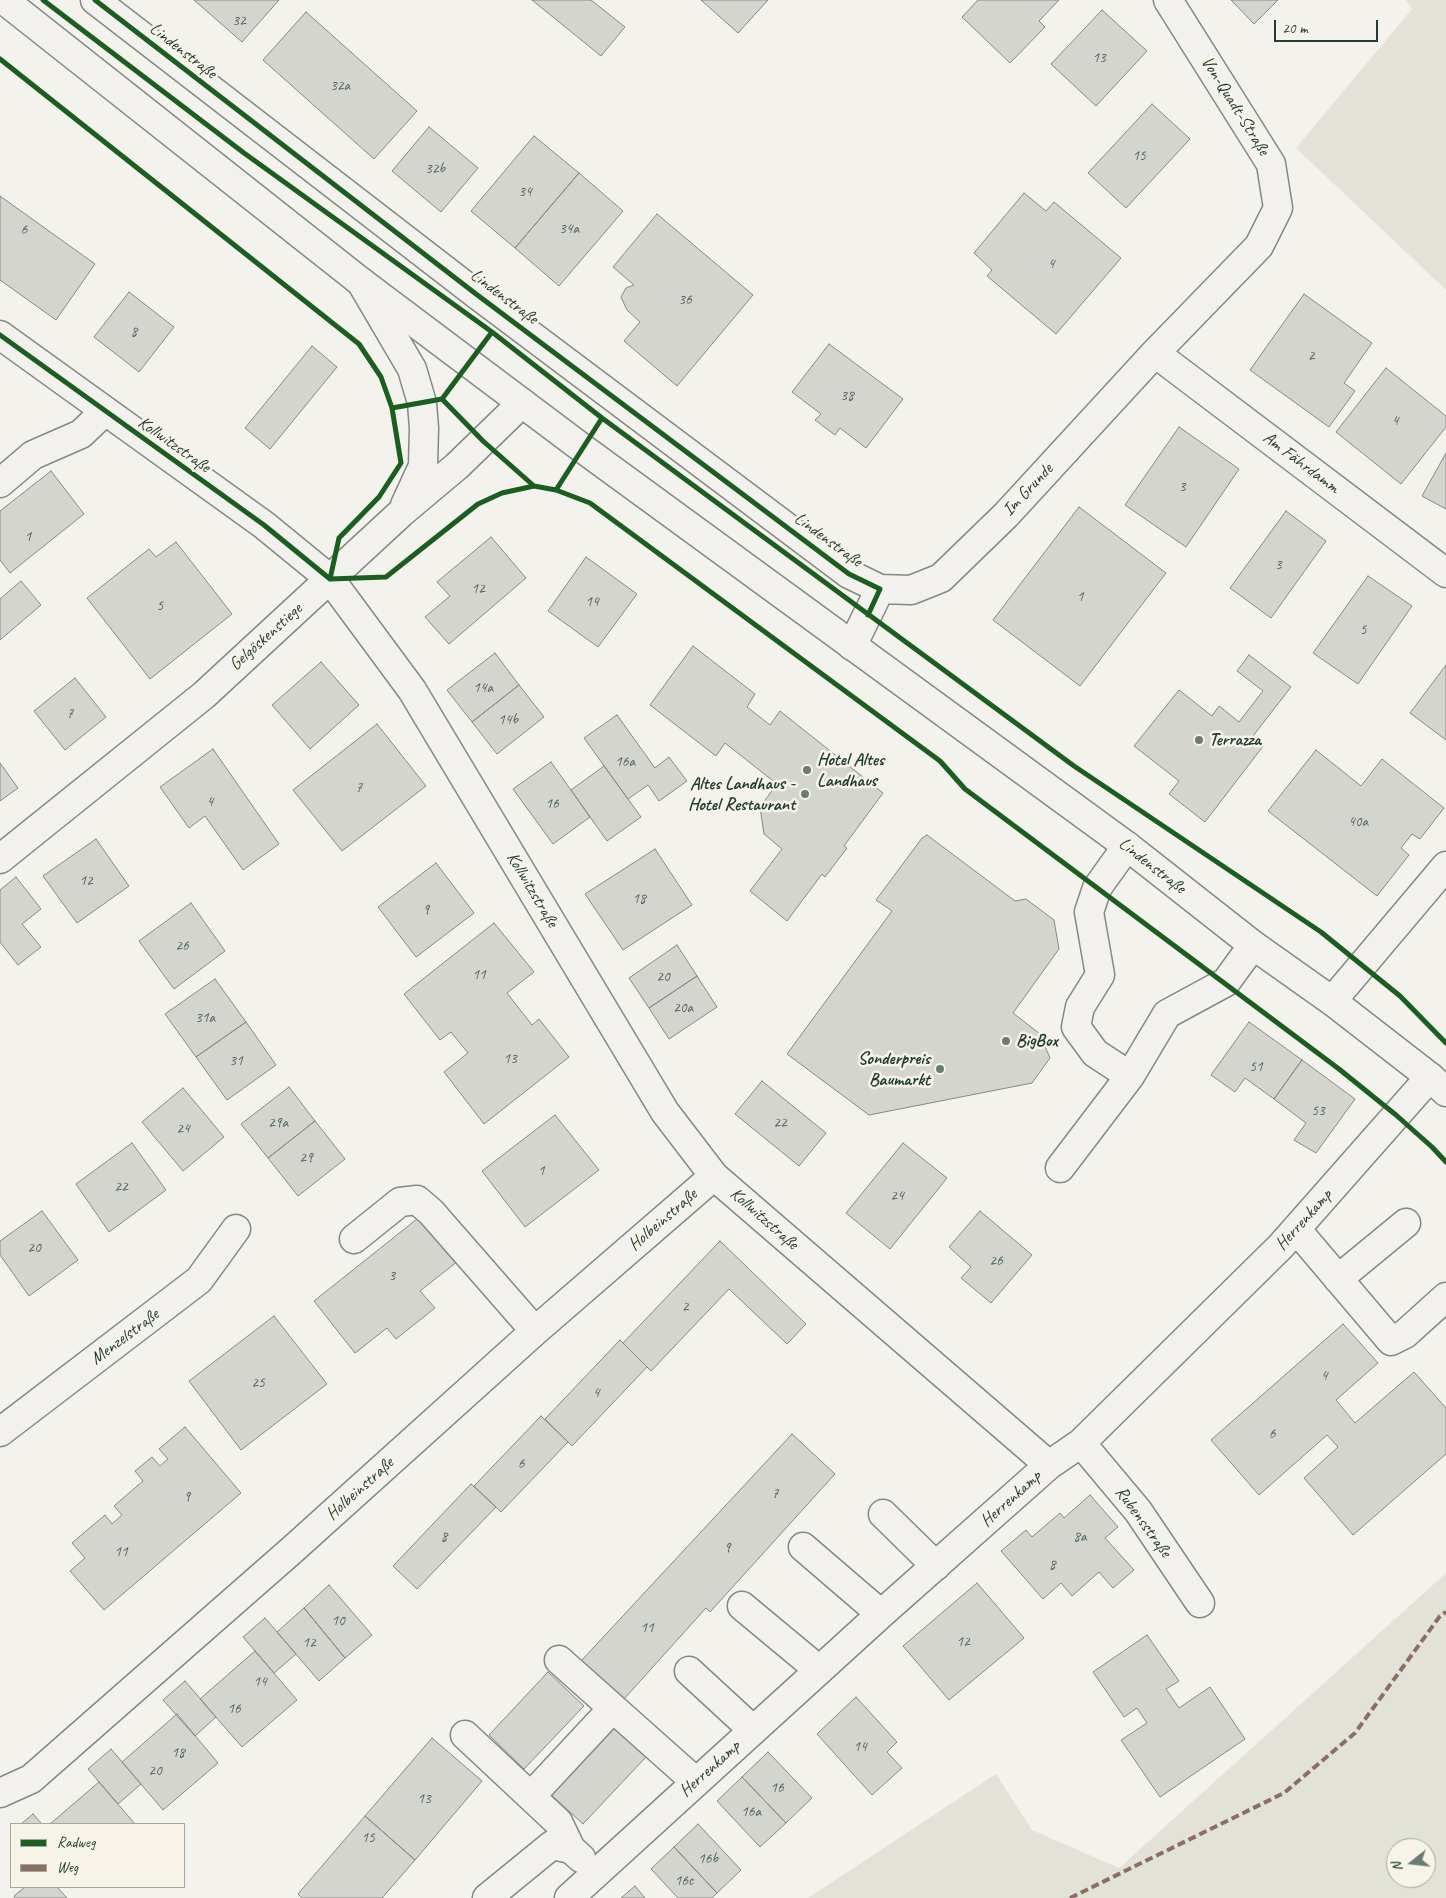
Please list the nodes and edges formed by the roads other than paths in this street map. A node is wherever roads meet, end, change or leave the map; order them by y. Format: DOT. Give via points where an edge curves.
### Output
graph roads {
  1 [pos="4,0"];
  2 [pos="96,0"];
  3 [pos="1168,0"];
  4 [pos="361,282"];
  5 [pos="0,335"];
  6 [pos="1155,353"];
  7 [pos="522,403"];
  8 [pos="104,412"];
  9 [pos="0,483"];
  10 [pos="401,513"];
  11 [pos="1446,573"];
  12 [pos="330,579"];
  13 [pos="880,589"];
  14 [pos="852,646"];
  15 [pos="1127,846"];
  16 [pos="0,859"];
  17 [pos="1446,866"];
  18 [pos="1253,945"];
  19 [pos="1332,1001"];
  20 [pos="1130,1076"];
  21 [pos="1438,1085"];
  22 [pos="1060,1168"];
  23 [pos="714,1176"];
  24 [pos="1406,1223"];
  25 [pos="236,1229"];
  26 [pos="1296,1229"];
  27 [pos="354,1239"];
  28 [pos="1338,1279"];
  29 [pos="1446,1297"];
  30 [pos="535,1331"];
  31 [pos="0,1432"];
  32 [pos="1081,1442"];
  33 [pos="1048,1466"];
  34 [pos="883,1514"];
  35 [pos="803,1547"];
  36 [pos="936,1566"];
  37 [pos="1200,1604"];
  38 [pos="742,1606"];
  39 [pos="880,1614"];
  40 [pos="559,1660"];
  41 [pos="819,1670"];
  42 [pos="689,1671"];
  43 [pos="613,1708"];
  44 [pos="753,1730"];
  45 [pos="465,1735"];
  46 [pos="696,1782"];
  47 [pos="0,1793"];
  48 [pos="532,1796"];
  49 [pos="571,1849"];
  50 [pos="597,1872"];
  51 [pos="487,1898"];
  52 [pos="569,1898"];
  1 -- 4 [label="street, Lindenstraße"];
  2 -- 13 [label="street, Lindenstraße" via="468,288 849,574"];
  3 -- 6 [label="street, Von-Quadt-Straße" via="1271,164 1278,208 1259,246"];
  4 -- 7 [label="street, Lindenstraße"];
  4 -- 10 [label="street" via="412,369 422,403 423,466"];
  5 -- 8 [label="street, Kollwitzstraße"];
  6 -- 11 [label="street, Am Fährdamm"];
  6 -- 13 [label="street, Im Grunde" via="1006,515 941,578 911,590"];
  7 -- 10 [label="street, Gelgöskenstiege" via="457,466"];
  7 -- 14 [label="street, Lindenstraße"];
  8 -- 9 [label="street" via="81,434 33,455"];
  8 -- 12 [label="street, Kollwitzstraße" via="264,525"];
  10 -- 12 [label="street, Gelgöskenstiege"];
  12 -- 16 [label="street, Gelgöskenstiege" via="204,695"];
  12 -- 23 [label="street, Kollwitzstraße" via="412,690 665,1112"];
  13 -- 14 [label="street"];
  14 -- 15 [label="street, Lindenstraße"];
  15 -- 18 [label="street, Lindenstraße"];
  15 -- 20 [label="street" via="1097,888 1089,912 1100,975 1080,1007 1076,1027 1095,1053"];
  17 -- 19 [label="street"];
  18 -- 19 [label="street, Lindenstraße"];
  18 -- 20 [label="street" via="1226,982 1167,1014"];
  19 -- 21 [label="street, Lindenstraße"];
  20 -- 22 [label="street"];
  21 -- 26 [label="street, Herrenkamp"];
  23 -- 30 [label="street, Holbeinstraße"];
  23 -- 33 [label="street, Kollwitzstraße"];
  24 -- 28 [label="street"];
  25 -- 31 [label="street, Menzelstraße" via="199,1280"];
  26 -- 28 [label="street"];
  26 -- 32 [label="street, Herrenkamp"];
  27 -- 30 [label="street" via="400,1202 417,1200"];
  28 -- 29 [label="street" via="1391,1342 1405,1334"];
  30 -- 47 [label="street, Holbeinstraße" via="31,1779"];
  32 -- 33 [label="street, Herrenkamp"];
  32 -- 37 [label="street, Rubensstraße" via="1138,1511"];
  33 -- 36 [label="street, Herrenkamp"];
  34 -- 36 [label="street"];
  35 -- 39 [label="street"];
  36 -- 39 [label="street, Herrenkamp"];
  38 -- 41 [label="street"];
  39 -- 41 [label="street, Herrenkamp"];
  40 -- 43 [label="street"];
  41 -- 44 [label="street, Herrenkamp"];
  42 -- 44 [label="street"];
  43 -- 46 [label="street"];
  43 -- 48 [label="street"];
  44 -- 46 [label="street, Herrenkamp"];
  45 -- 48 [label="street"];
  46 -- 50 [label="street, Herrenkamp"];
  48 -- 49 [label="street" via="558,1822"];
  49 -- 50 [label="street"];
  49 -- 51 [label="street" via="552,1845"];
  50 -- 52 [label="street, Herrenkamp"];
}
